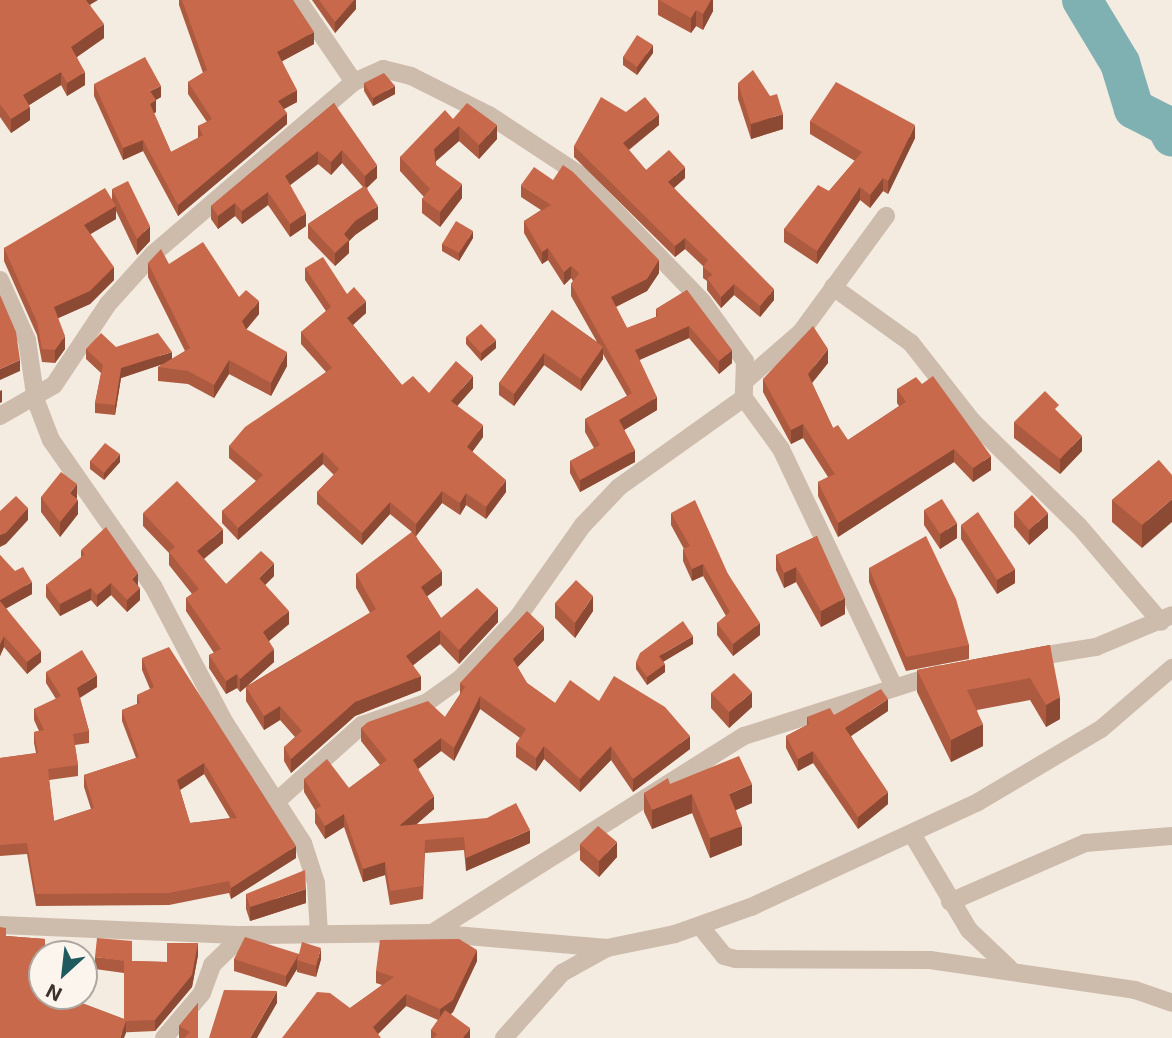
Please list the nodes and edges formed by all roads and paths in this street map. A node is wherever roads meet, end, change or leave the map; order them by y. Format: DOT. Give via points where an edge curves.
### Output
graph roads {
  1 [pos="298,0"];
  2 [pos="354,82"];
  3 [pos="886,216"];
  4 [pos="0,280"];
  5 [pos="833,287"];
  6 [pos="745,389"];
  7 [pos="36,401"];
  8 [pos="0,416"];
  9 [pos="1166,618"];
  10 [pos="1006,661"];
  11 [pos="1172,668"];
  12 [pos="956,670"];
  13 [pos="893,685"];
  14 [pos="278,800"];
  15 [pos="912,834"];
  16 [pos="1172,836"];
  17 [pos="950,902"];
  18 [pos="0,925"];
  19 [pos="700,926"];
  20 [pos="319,933"];
  21 [pos="432,933"];
  22 [pos="243,935"];
  23 [pos="607,948"];
  24 [pos="1012,970"];
  25 [pos="1168,997"];
  26 [pos="164,1038"];
  27 [pos="504,1038"];
  1 -- 2 [label="street"];
  2 -- 6 [label="street" via="383,69 411,76 489,115 580,175 694,291 745,361"];
  2 -- 7 [label="street" via="153,254 108,304 72,365"];
  3 -- 5 [label="street"];
  4 -- 7 [label="street" via="27,340"];
  5 -- 6 [label="street" via="776,360"];
  5 -- 9 [label="street" via="911,344 973,422"];
  6 -- 13 [label="street" via="780,449"];
  6 -- 14 [label="street" via="619,487 583,525 519,618 461,677 426,703 362,725"];
  7 -- 8 [label="street"];
  7 -- 14 [label="street" via="51,440 153,586 225,723"];
  9 -- 10 [label="street" via="1096,647"];
  11 -- 15 [label="street" via="1049,763"];
  12 -- 13 [label="street"];
  13 -- 21 [label="street" via="744,736"];
  14 -- 20 [label="street" via="312,866"];
  15 -- 17 [label="street"];
  15 -- 19 [label="street"];
  16 -- 17 [label="street" via="1085,843"];
  17 -- 24 [label="street" via="989,953"];
  18 -- 22 [label="street"];
  19 -- 23 [label="street"];
  19 -- 24 [label="street" via="715,948 736,959 860,956"];
  20 -- 21 [label="street"];
  20 -- 22 [label="street"];
  21 -- 23 [label="street"];
  22 -- 26 [label="street" via="212,965 202,993"];
  23 -- 27 [label="street" via="562,972"];
  24 -- 25 [label="street"];
}
